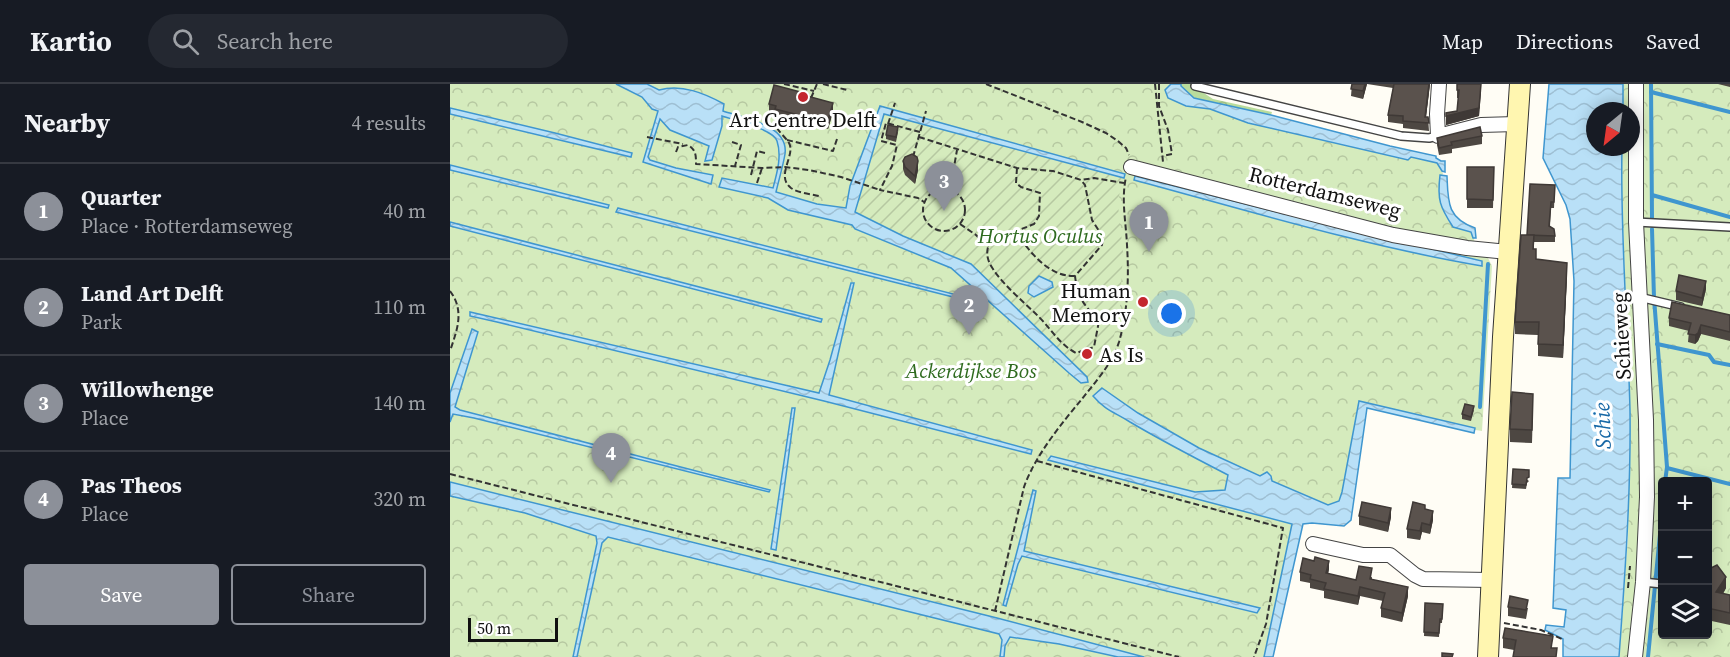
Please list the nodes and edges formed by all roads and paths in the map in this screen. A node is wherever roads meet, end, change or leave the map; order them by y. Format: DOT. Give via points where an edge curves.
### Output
graph roads {
  1 [pos="784,84"];
  2 [pos="817,84"];
  3 [pos="823,84"];
  4 [pos="986,84"];
  5 [pos="1157,84"];
  6 [pos="1439,84"];
  7 [pos="1520,84"];
  8 [pos="1636,84"];
  9 [pos="1195,86"];
  10 [pos="848,90"];
  11 [pos="814,91"];
  12 [pos="895,102"];
  13 [pos="809,105"];
  14 [pos="926,111"];
  15 [pos="888,124"];
  16 [pos="1516,124"];
  17 [pos="777,128"];
  18 [pos="920,132"];
  19 [pos="919,136"];
  20 [pos="1438,136"];
  21 [pos="647,137"];
  22 [pos="785,139"];
  23 [pos="837,139"];
  24 [pos="732,142"];
  25 [pos="684,144"];
  26 [pos="957,150"];
  27 [pos="676,152"];
  28 [pos="765,153"];
  29 [pos="1162,157"];
  30 [pos="912,161"];
  31 [pos="735,166"];
  32 [pos="754,167"];
  33 [pos="785,167"];
  34 [pos="1131,167"];
  35 [pos="762,168"];
  36 [pos="1017,168"];
  37 [pos="751,175"];
  38 [pos="1164,176"];
  39 [pos="1081,180"];
  40 [pos="757,183"];
  41 [pos="1124,183"];
  42 [pos="880,190"];
  43 [pos="950,190"];
  44 [pos="819,196"];
  45 [pos="924,202"];
  46 [pos="1636,222"];
  47 [pos="960,224"];
  48 [pos="1730,227"];
  49 [pos="1015,230"];
  50 [pos="988,247"];
  51 [pos="1508,252"];
  52 [pos="1075,276"];
  53 [pos="450,291"];
  54 [pos="1643,298"];
  55 [pos="1685,308"];
  56 [pos="450,351"];
  57 [pos="1037,461"];
  58 [pos="450,474"];
  59 [pos="1313,544"];
  60 [pos="1630,562"];
  61 [pos="1491,580"];
  62 [pos="1646,582"];
  63 [pos="1658,584"];
  64 [pos="1628,590"];
  65 [pos="995,611"];
  66 [pos="1490,621"];
  67 [pos="1562,639"];
  68 [pos="1179,657"];
  69 [pos="1254,657"];
  70 [pos="1488,657"];
  71 [pos="1635,657"];
  1 -- 11 [label="path"];
  2 -- 11 [label="path"];
  3 -- 10 [label="path"];
  4 -- 34 [label="path" via="1106,133 1126,148"];
  5 -- 29 [label="path"];
  5 -- 29 [label="path" via="1172,154"];
  6 -- 20 [label="street"];
  7 -- 16 [label="street"];
  8 -- 46 [label="street, Schieweg"];
  9 -- 20 [label="lane" via="1401,136"];
  11 -- 13 [label="path"];
  12 -- 15 [label="path"];
  14 -- 18 [label="path"];
  15 -- 18 [label="path"];
  15 -- 42 [label="path" via="881,141 897,146"];
  16 -- 20 [label="street" via="1481,125"];
  16 -- 51 [label="street"];
  17 -- 22 [label="path"];
  18 -- 19 [label="path"];
  19 -- 26 [label="path"];
  19 -- 30 [label="path"];
  21 -- 25 [label="path"];
  22 -- 23 [label="path" via="833,151"];
  22 -- 33 [label="path" via="790,147"];
  24 -- 31 [label="path" via="741,145"];
  25 -- 27 [label="path"];
  25 -- 31 [label="path" via="694,150 696,164"];
  26 -- 36 [label="path"];
  26 -- 43 [label="path"];
  28 -- 32 [label="path" via="757,151"];
  29 -- 38 [label="path"];
  31 -- 32 [label="path"];
  32 -- 35 [label="path"];
  32 -- 37 [label="path"];
  33 -- 35 [label="path"];
  33 -- 42 [label="path"];
  33 -- 44 [label="path" via="785,178 791,188"];
  34 -- 38 [label="street, Rotterdamseweg"];
  34 -- 41 [label="path"];
  35 -- 40 [label="path"];
  36 -- 39 [label="path" via="1053,171"];
  36 -- 49 [label="path" via="1016,183 1040,193 1040,202 1034,224"];
  38 -- 51 [label="street, Rotterdamseweg" via="1393,235"];
  39 -- 41 [label="path"];
  39 -- 52 [label="path" via="1092,220 1103,237 1102,245"];
  41 -- 57 [label="path" via="1128,283 1119,341 1101,376"];
  42 -- 45 [label="path"];
  43 -- 45 [label="path" via="932,192"];
  43 -- 47 [label="path" via="963,200 964,217"];
  45 -- 47 [label="path" via="929,226 945,231"];
  46 -- 48 [label="lane"];
  46 -- 54 [label="street, Schieweg"];
  47 -- 50 [label="path"];
  49 -- 50 [label="path"];
  49 -- 52 [label="path" via="1041,263"];
  50 -- 52 [label="path" via="988,262 994,271 1058,340 1076,353 1094,347 1099,321 1080,298"];
  51 -- 61 [label="street"];
  53 -- 56 [label="path" via="460,315"];
  54 -- 55 [label="lane"];
  54 -- 62 [label="street, Schieweg"];
  57 -- 65 [label="path" via="1024,487"];
  57 -- 69 [label="path" via="1284,528 1266,624"];
  58 -- 65 [label="path"];
  59 -- 61 [label="street" via="1363,555 1390,555 1423,579"];
  60 -- 64 [label="path"];
  61 -- 66 [label="street"];
  62 -- 63 [label="lane"];
  62 -- 71 [label="street, Schieweg"];
  65 -- 68 [label="path"];
  66 -- 67 [label="path" via="1541,630"];
  66 -- 70 [label="street"];
}
